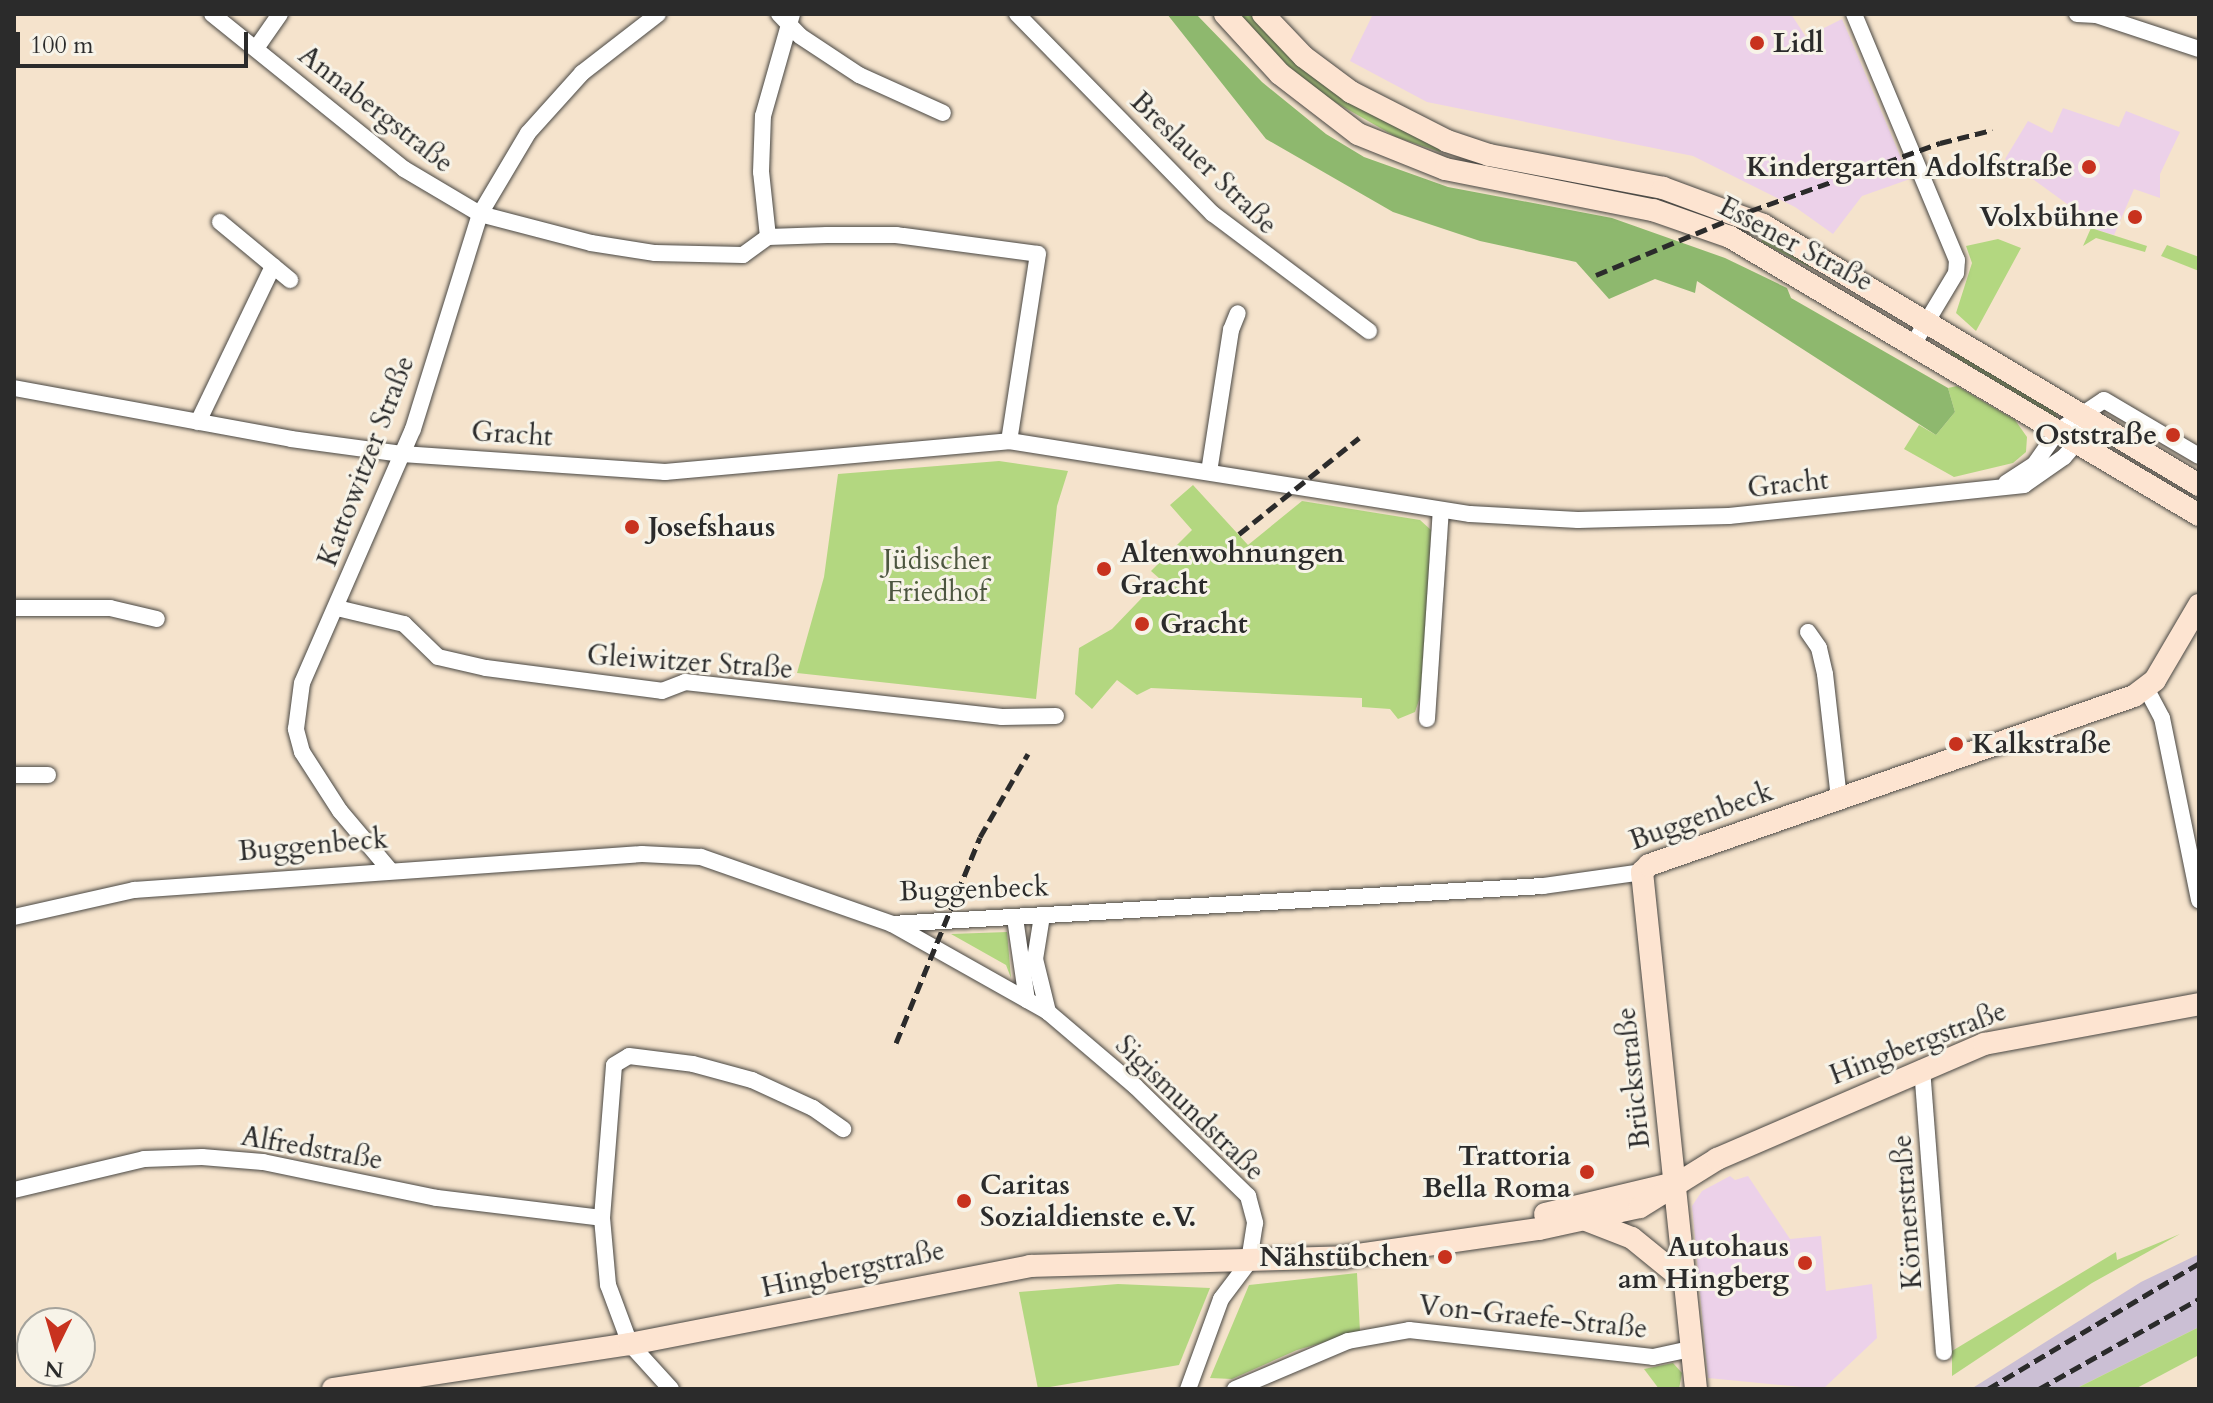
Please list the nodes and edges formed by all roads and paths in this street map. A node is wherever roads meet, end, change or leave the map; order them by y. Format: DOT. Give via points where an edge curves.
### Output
graph roads {
  1 [pos="212,14"];
  2 [pos="280,14"];
  3 [pos="658,14"];
  4 [pos="1017,14"];
  5 [pos="1225,14"];
  6 [pos="1263,14"];
  7 [pos="1854,14"];
  8 [pos="2077,14"];
  9 [pos="2095,14"];
  10 [pos="786,18"];
  11 [pos="257,47"];
  12 [pos="2199,49"];
  13 [pos="943,113"];
  14 [pos="480,214"];
  15 [pos="220,222"];
  16 [pos="768,237"];
  17 [pos="273,266"];
  18 [pos="290,280"];
  19 [pos="1238,313"];
  20 [pos="1929,321"];
  21 [pos="1369,331"];
  22 [pos="1914,343"];
  23 [pos="14,388"];
  24 [pos="2083,417"];
  25 [pos="198,422"];
  26 [pos="2068,436"];
  27 [pos="1009,441"];
  28 [pos="402,454"];
  29 [pos="2199,456"];
  30 [pos="1209,472"];
  31 [pos="2199,485"];
  32 [pos="1441,510"];
  33 [pos="2199,515"];
  34 [pos="2199,605"];
  35 [pos="14,608"];
  36 [pos="337,608"];
  37 [pos="157,619"];
  38 [pos="1808,632"];
  39 [pos="2146,688"];
  40 [pos="1056,716"];
  41 [pos="1427,719"];
  42 [pos="14,775"];
  43 [pos="48,775"];
  44 [pos="1839,799"];
  45 [pos="389,869"];
  46 [pos="1642,872"];
  47 [pos="2199,900"];
  48 [pos="1042,916"];
  49 [pos="14,917"];
  50 [pos="1015,918"];
  51 [pos="892,924"];
  52 [pos="1027,1000"];
  53 [pos="2199,1004"];
  54 [pos="1048,1012"];
  55 [pos="1922,1068"];
  56 [pos="843,1129"];
  57 [pos="1673,1184"];
  58 [pos="14,1190"];
  59 [pos="602,1218"];
  60 [pos="1585,1219"];
  61 [pos="1485,1233"];
  62 [pos="1249,1262"];
  63 [pos="1681,1278"];
  64 [pos="630,1344"];
  65 [pos="1692,1349"];
  66 [pos="1944,1352"];
  67 [pos="333,1389"];
  68 [pos="671,1389"];
  69 [pos="1188,1389"];
  70 [pos="1235,1389"];
  71 [pos="1696,1389"];
  1 -- 11 [label="street, Annabergstraße"];
  2 -- 11 [label="street"];
  3 -- 14 [label="street, Kattowitzer Straße" via="582,73 528,133"];
  4 -- 21 [label="street, Breslauer Straße" via="1213,214"];
  5 -- 22 [label="street, Essener Straße" via="1280,74 1325,111 1394,151 1445,169 1653,210 1704,227 1796,273"];
  6 -- 20 [label="street, Essener Straße" via="1304,57 1400,121 1489,155 1663,188 1716,205 1778,233"];
  7 -- 20 [label="street" via="1957,260 1956,273"];
  8 -- 9 [label="street"];
  9 -- 12 [label="street"];
  10 -- 13 [label="street" via="859,75"];
  10 -- 16 [label="street" via="763,116 761,172"];
  11 -- 14 [label="street, Annabergstraße" via="404,169"];
  14 -- 16 [label="street, Annabergstraße" via="591,243 655,253 743,255"];
  14 -- 28 [label="street, Kattowitzer Straße"];
  15 -- 17 [label="street"];
  16 -- 27 [label="street, Annabergstraße" via="896,235 1038,254"];
  17 -- 18 [label="street"];
  17 -- 25 [label="street"];
  19 -- 30 [label="street"];
  20 -- 22 [label="street"];
  20 -- 24 [label="street, Essener Straße"];
  22 -- 26 [label="street, Essener Straße"];
  23 -- 25 [label="street, Gracht"];
  24 -- 26 [label="street, Gracht"];
  24 -- 29 [label="street" via="2104,400"];
  24 -- 31 [label="street, Essener Straße"];
  25 -- 28 [label="street, Gracht"];
  26 -- 32 [label="street, Gracht" via="2044,476 2024,485 1653,520"];
  26 -- 33 [label="street, Essener Straße"];
  27 -- 28 [label="street, Gracht" via="665,472"];
  27 -- 30 [label="street, Gracht"];
  28 -- 36 [label="street, Kattowitzer Straße"];
  30 -- 32 [label="street, Gracht"];
  32 -- 41 [label="street"];
  34 -- 39 [label="street"];
  35 -- 37 [label="street" via="110,608"];
  36 -- 40 [label="street, Gleiwitzer Straße" via="404,624 438,657 486,668 662,691 685,682 1002,717"];
  36 -- 45 [label="street, Kattowitzer Straße" via="302,683 296,729 302,752 340,811"];
  38 -- 44 [label="street" via="1819,648 1825,674"];
  39 -- 44 [label="street, Buggenbeck"];
  39 -- 47 [label="street" via="2162,718"];
  42 -- 43 [label="street"];
  44 -- 46 [label="street, Buggenbeck" via="1649,865"];
  45 -- 49 [label="street, Buggenbeck" via="134,890"];
  45 -- 51 [label="street, Buggenbeck" via="672,853 718,862"];
  46 -- 48 [label="street, Buggenbeck" via="1543,886"];
  46 -- 57 [label="street, Brückstraße"];
  48 -- 50 [label="street, Buggenbeck"];
  48 -- 54 [label="street" via="1035,959"];
  50 -- 51 [label="street, Buggenbeck"];
  50 -- 52 [label="street"];
  51 -- 52 [label="street, Sigismundstraße"];
  52 -- 54 [label="street, Sigismundstraße"];
  53 -- 55 [label="street, Hingbergstraße" via="2039,1030"];
  54 -- 62 [label="street, Sigismundstraße" via="1135,1086 1248,1196 1255,1223"];
  55 -- 57 [label="street, Hingbergstraße"];
  55 -- 66 [label="street, Körnerstraße"];
  56 -- 59 [label="street" via="813,1108 752,1080 656,1057 619,1059 611,1072"];
  57 -- 60 [label="street, Hingbergstraße" via="1640,1207"];
  57 -- 61 [label="street, Hingbergstraße"];
  57 -- 63 [label="street, Brückstraße"];
  58 -- 59 [label="street, Alfredstraße" via="144,1159 202,1157 263,1162 437,1198"];
  59 -- 64 [label="street" via="608,1285"];
  60 -- 61 [label="street, Hingbergstraße"];
  60 -- 63 [label="street" via="1632,1238"];
  61 -- 62 [label="street, Hingbergstraße" via="1344,1257"];
  62 -- 64 [label="street, Hingbergstraße" via="1030,1266"];
  62 -- 69 [label="street" via="1221,1299"];
  63 -- 65 [label="street, Brückstraße"];
  64 -- 67 [label="street, Hingbergstraße"];
  64 -- 68 [label="street"];
  65 -- 70 [label="street, Von-Graefe-Straße" via="1628,1355 1409,1330 1348,1341"];
  65 -- 71 [label="street, Brückstraße"];
}
